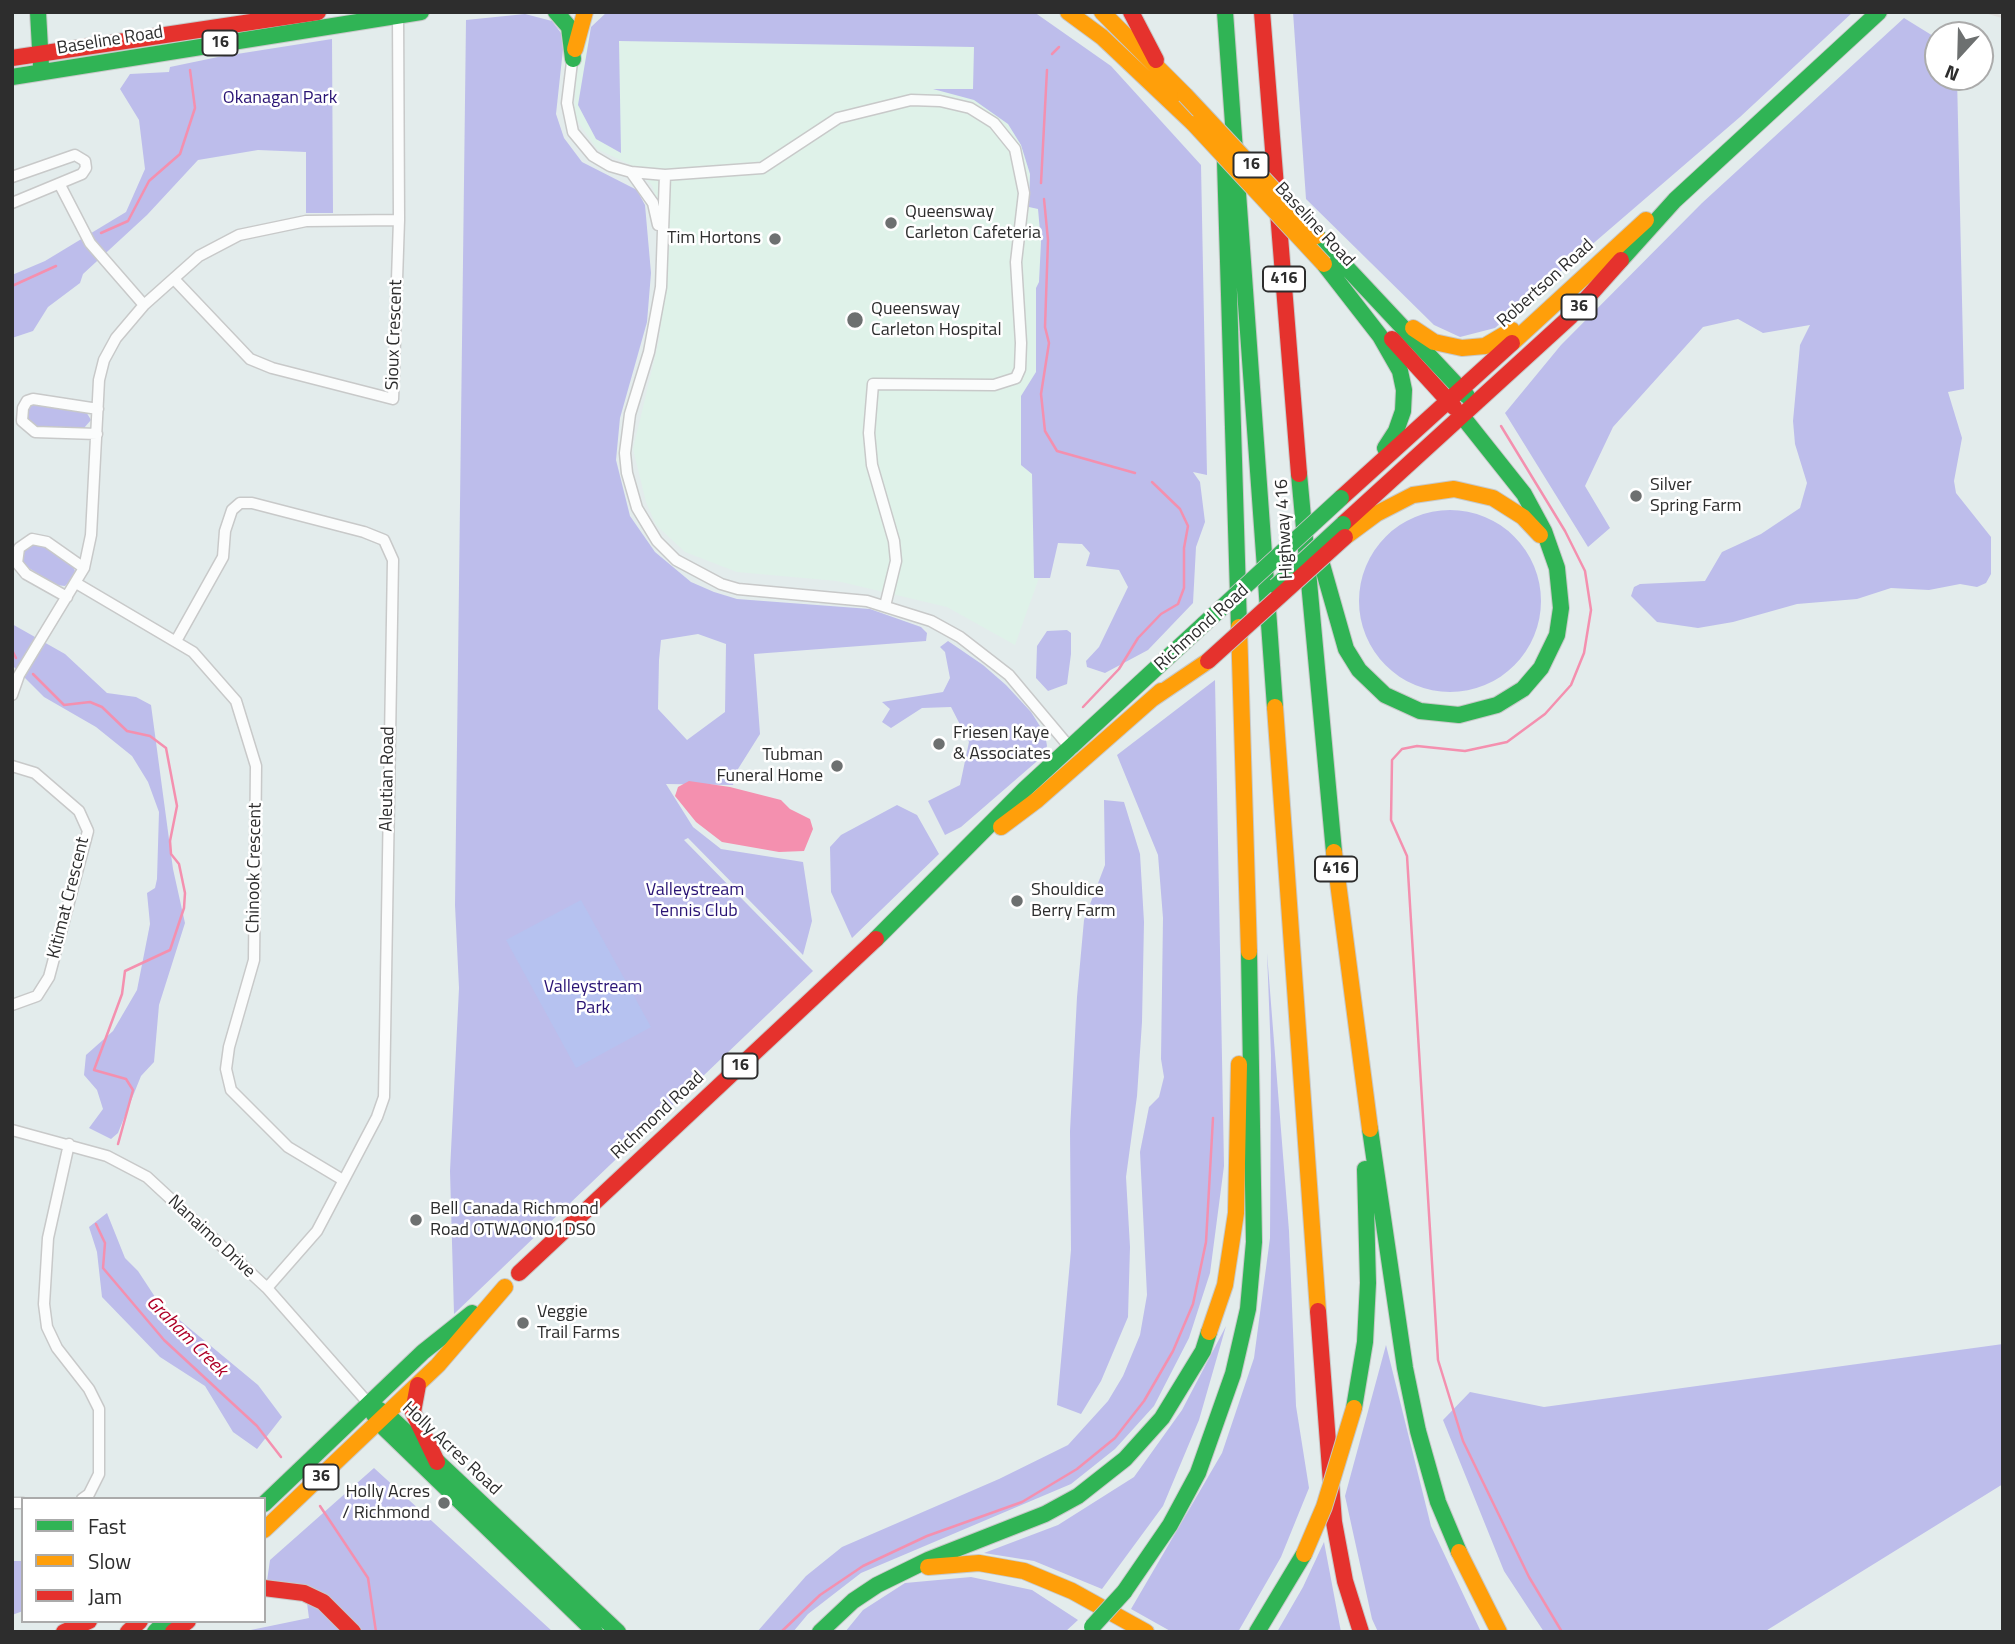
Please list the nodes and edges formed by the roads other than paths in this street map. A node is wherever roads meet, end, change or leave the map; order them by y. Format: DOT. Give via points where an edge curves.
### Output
graph roads {
  1 [pos="38,12"];
  2 [pos="318,12"];
  3 [pos="421,12"];
  4 [pos="556,12"];
  5 [pos="574,12"];
  6 [pos="585,12"];
  7 [pos="1068,12"];
  8 [pos="1102,12"];
  9 [pos="1131,12"];
  10 [pos="1223,12"];
  11 [pos="1262,12"];
  12 [pos="1879,12"];
  13 [pos="398,14"];
  14 [pos="1090,28"];
  15 [pos="40,53"];
  16 [pos="12,58"];
  17 [pos="573,59"];
  18 [pos="1160,69"];
  19 [pos="42,71"];
  20 [pos="12,77"];
  21 [pos="631,172"];
  22 [pos="665,175"];
  23 [pos="12,177"];
  24 [pos="60,185"];
  25 [pos="1675,201"];
  26 [pos="12,203"];
  27 [pos="399,220"];
  28 [pos="661,238"];
  29 [pos="1324,264"];
  30 [pos="174,279"];
  31 [pos="1561,295"];
  32 [pos="144,305"];
  33 [pos="1383,305"];
  34 [pos="1460,388"];
  35 [pos="1447,400"];
  36 [pos="1475,404"];
  37 [pos="98,409"];
  38 [pos="1462,416"];
  39 [pos="97,434"];
  40 [pos="1302,481"];
  41 [pos="1354,486"];
  42 [pos="1344,531"];
  43 [pos="1553,553"];
  44 [pos="84,568"];
  45 [pos="76,583"];
  46 [pos="67,597"];
  47 [pos="885,606"];
  48 [pos="176,641"];
  49 [pos="12,695"];
  50 [pos="1070,746"];
  51 [pos="1078,762"];
  52 [pos="12,766"];
  53 [pos="1243,832"];
  54 [pos="960,858"];
  55 [pos="12,1005"];
  56 [pos="1357,1042"];
  57 [pos="12,1130"];
  58 [pos="69,1144"];
  59 [pos="343,1180"];
  60 [pos="505,1287"];
  61 [pos="267,1288"];
  62 [pos="418,1385"];
  63 [pos="369,1404"];
  64 [pos="383,1419"];
  65 [pos="437,1462"];
  66 [pos="85,1497"];
  67 [pos="266,1502"];
  68 [pos="266,1528"];
  69 [pos="891,1578"];
  70 [pos="266,1588"];
  71 [pos="84,1623"];
  72 [pos="1090,1629"];
  73 [pos="64,1632"];
  74 [pos="353,1632"];
  75 [pos="595,1632"];
  76 [pos="618,1632"];
  77 [pos="820,1632"];
  78 [pos="1146,1632"];
  79 [pos="1257,1632"];
  80 [pos="1361,1632"];
  81 [pos="1499,1632"];
  1 -- 15 [label="main road"];
  2 -- 15 [label="main road, Baseline Road / 16"];
  3 -- 13 [label="main road, Baseline Road / 16"];
  4 -- 17 [label="main road" via="569,27"];
  5 -- 17 [label="street"];
  6 -- 17 [label="main road"];
  7 -- 14 [label="main road, Baseline Road / 16"];
  8 -- 14 [label="main road"];
  8 -- 18 [label="main road, Baseline Road / 16"];
  9 -- 18 [label="main road"];
  10 -- 53 [label="main road" via="1220,80"];
  10 -- 80 [label="main road" via="1328,1457 1345,1581"];
  11 -- 40 [label="main road, Highway 416 / 416"];
  12 -- 25 [label="main road, Robertson Road / 36"];
  13 -- 19 [label="main road, Baseline Road / 16"];
  13 -- 27 [label="street, Sioux Crescent"];
  14 -- 29 [label="main road, Baseline Road / 16, bridge" via="1194,124"];
  15 -- 16 [label="main road, Baseline Road / 16"];
  15 -- 19 [label="main road"];
  17 -- 21 [label="street" via="567,103 573,132 593,156"];
  18 -- 33 [label="main road, Baseline Road / 16, bridge"];
  19 -- 20 [label="main road, Baseline Road / 16"];
  21 -- 22 [label="street"];
  21 -- 28 [label="street" via="653,203"];
  22 -- 28 [label="street"];
  22 -- 47 [label="street" via="762,168 838,118 911,100 970,108 994,123 1016,149 1024,193 1016,262 1021,343 1016,377 994,385 873,384 872,465 896,561"];
  23 -- 24 [label="street" via="75,155 82,157 86,168 82,174"];
  24 -- 26 [label="street"];
  24 -- 32 [label="street" via="90,243"];
  25 -- 31 [label="main road, Robertson Road / 36"];
  25 -- 36 [label="main road, Robertson Road / 36" via="1571,316"];
  27 -- 30 [label="street" via="306,221 260,229 199,256"];
  27 -- 30 [label="street, Sioux Crescent" via="393,399 250,359"];
  28 -- 47 [label="street" via="659,298 625,453 631,492 648,527 676,560 720,584 738,590 841,597"];
  29 -- 35 [label="main road, Baseline Road / 16"];
  29 -- 41 [label="main road" via="1391,352 1404,390 1396,431"];
  30 -- 32 [label="street"];
  31 -- 33 [label="main road" via="1494,341 1470,348 1434,342"];
  31 -- 34 [label="main road, Robertson Road / 36"];
  32 -- 37 [label="street" via="104,360"];
  33 -- 34 [label="main road, Baseline Road / 16"];
  34 -- 35 [label="main road, Robertson Road / 36"];
  34 -- 36 [label="main road, Baseline Road / 16"];
  35 -- 38 [label="main road, Baseline Road / 16"];
  35 -- 41 [label="main road, Richmond Road / 16"];
  36 -- 38 [label="main road, Robertson Road"];
  37 -- 39 [label="street"];
  37 -- 39 [label="street" via="33,399 23,408 22,421 35,432"];
  38 -- 42 [label="main road"];
  38 -- 43 [label="main road, Baseline Road" via="1515,480"];
  39 -- 44 [label="street" via="91,535"];
  40 -- 43 [label="main road" via="1326,587 1346,649 1376,688 1395,702 1420,711 1445,715 1483,710 1532,680 1553,646 1560,622"];
  40 -- 56 [label="main road, Highway 416 / 416" via="1331,831"];
  41 -- 50 [label="main road, Richmond Road / 16, bridge"];
  42 -- 43 [label="main road" via="1413,495 1454,489 1481,493 1513,509"];
  42 -- 51 [label="main road, Richmond Road / 16, bridge" via="1207,656"];
  44 -- 45 [label="street"];
  44 -- 46 [label="street" via="47,542 32,539 19,548 17,563 26,574"];
  45 -- 46 [label="street"];
  45 -- 48 [label="street, Chinook Crescent"];
  46 -- 49 [label="street" via="19,675"];
  47 -- 50 [label="street" via="931,621 990,659"];
  48 -- 59 [label="street, Chinook Crescent" via="210,669 236,701 256,766 254,960 229,1047 226,1069 231,1090 288,1146"];
  48 -- 59 [label="street, Aleutian Road" via="223,557 225,531 232,510 240,503 364,532 384,540 393,559 384,1097"];
  50 -- 51 [label="street"];
  50 -- 54 [label="main road, Richmond Road / 16"];
  51 -- 54 [label="main road, Richmond Road / 16" via="1037,800"];
  52 -- 55 [label="street, Kitimat Crescent" via="35,774 79,811 88,831 49,977 37,996"];
  53 -- 69 [label="main road" via="1236,1213 1223,1294 1203,1352 1156,1426 1095,1484 1045,1514"];
  53 -- 72 [label="main road, bridge" via="1254,1136 1254,1242 1248,1309 1234,1374 1198,1473 1170,1525 1124,1592"];
  54 -- 60 [label="main road, Richmond Road / 16"];
  56 -- 79 [label="main road, bridge" via="1368,1283 1365,1342 1354,1408 1324,1507 1304,1554"];
  56 -- 81 [label="main road" via="1418,1431 1438,1502 1466,1570"];
  57 -- 58 [label="street, Nanaimo Drive"];
  58 -- 61 [label="street, Nanaimo Drive" via="107,1156 147,1177"];
  58 -- 66 [label="street" via="48,1238 44,1304 47,1328 57,1348 99,1409 99,1474"];
  59 -- 61 [label="street, Aleutian Road" via="317,1231"];
  60 -- 62 [label="main road, Richmond Road / 16"];
  60 -- 63 [label="main road, Richmond Road / 16" via="423,1352"];
  61 -- 63 [label="street, Nanaimo Drive"];
  62 -- 64 [label="main road, Richmond Road / 16"];
  62 -- 65 [label="main road" via="413,1412"];
  63 -- 64 [label="main road, Holly Acres Road"];
  63 -- 67 [label="main road, Richmond Road / 36"];
  64 -- 65 [label="main road, Holly Acres Road"];
  64 -- 68 [label="main road, Richmond Road / 36"];
  64 -- 75 [label="main road, Holly Acres Road"];
  65 -- 76 [label="main road, Holly Acres Road"];
  69 -- 77 [label="main road" via="853,1601"];
  69 -- 78 [label="main road" via="945,1564 1010,1568 1058,1584"];
  70 -- 74 [label="main road" via="303,1593 323,1602"];
  71 -- 73 [label="main road"];
}
